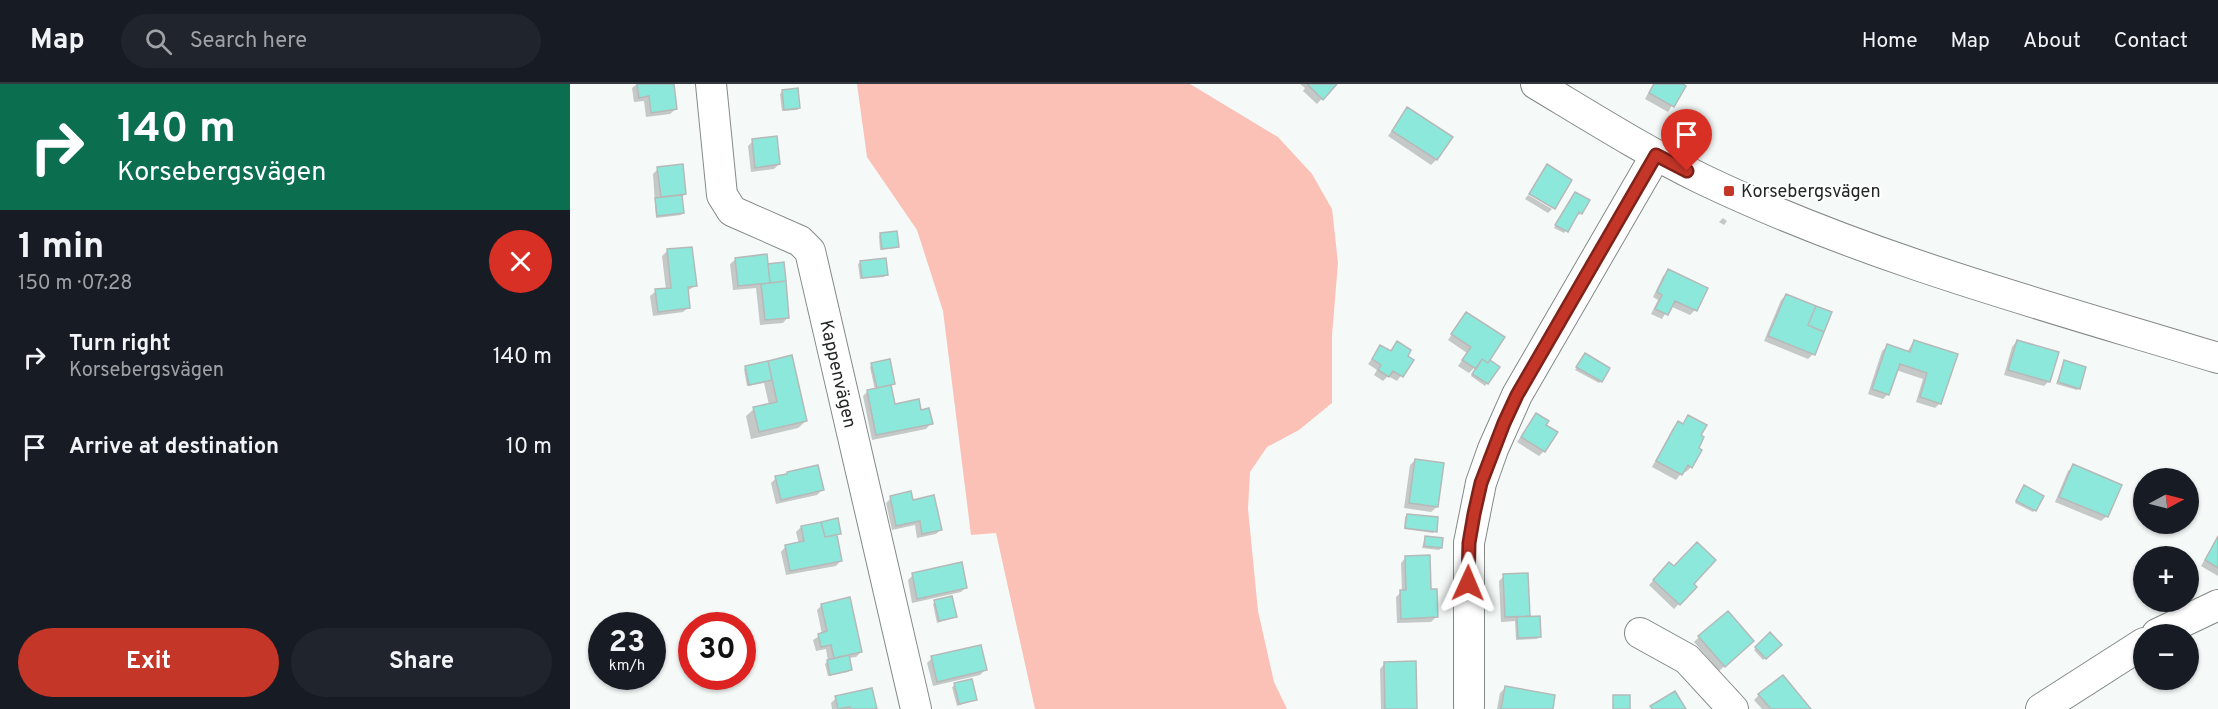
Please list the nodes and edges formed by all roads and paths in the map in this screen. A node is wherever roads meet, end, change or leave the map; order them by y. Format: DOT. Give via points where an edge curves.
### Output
graph roads {
  1 [pos="711,84"];
  2 [pos="1536,84"];
  3 [pos="1656,155"];
  4 [pos="2218,358"];
  5 [pos="2218,605"];
  6 [pos="2178,624"];
  7 [pos="1640,633"];
  8 [pos="2133,650"];
  9 [pos="1469,706"];
  10 [pos="916,709"];
  11 [pos="1733,709"];
  12 [pos="2041,709"];
  1 -- 10 [label="street, Kappenvägen" via="722,195 732,211 800,241 810,251"];
  2 -- 3 [label="street"];
  3 -- 4 [label="street" via="1826,232 2040,305"];
  3 -- 9 [label="street" via="1517,395 1492,449 1469,543"];
  5 -- 6 [label="street"];
  7 -- 11 [label="street" via="1687,659"];
  8 -- 12 [label="street"];
}
